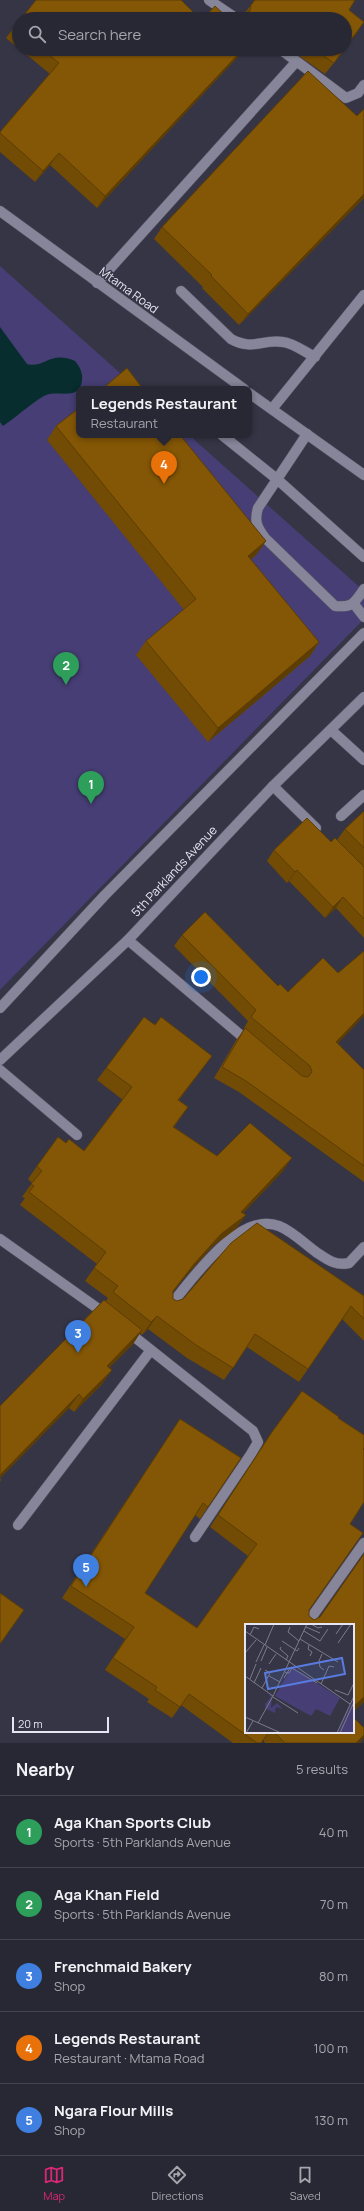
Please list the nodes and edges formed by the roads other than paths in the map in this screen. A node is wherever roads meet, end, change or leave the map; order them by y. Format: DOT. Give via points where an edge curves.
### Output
graph roads {
  1 [pos="209,0"];
  2 [pos="227,12"];
  3 [pos="289,56"];
  4 [pos="296,62"];
  5 [pos="364,85"];
  6 [pos="0,211"];
  7 [pos="97,283"];
  8 [pos="182,291"];
  9 [pos="364,295"];
  10 [pos="315,357"];
  11 [pos="240,386"];
  12 [pos="252,394"];
  13 [pos="272,409"];
  14 [pos="307,434"];
  15 [pos="226,438"];
  16 [pos="364,475"];
  17 [pos="278,480"];
  18 [pos="364,557"];
  19 [pos="364,589"];
  20 [pos="354,604"];
  21 [pos="364,617"];
  22 [pos="364,633"];
  23 [pos="364,697"];
  24 [pos="332,730"];
  25 [pos="364,760"];
  26 [pos="273,786"];
  27 [pos="364,795"];
  28 [pos="341,816"];
  29 [pos="321,833"];
  30 [pos="128,940"];
  31 [pos="0,1008"];
  32 [pos="258,1049"];
  33 [pos="0,1060"];
  34 [pos="0,1070"];
  35 [pos="77,1135"];
  36 [pos="0,1239"];
  37 [pos="364,1247"];
  38 [pos="169,1307"];
  39 [pos="151,1350"];
  40 [pos="18,1525"];
  41 [pos="195,1537"];
  42 [pos="364,1543"];
  43 [pos="307,1624"];
  1 -- 2 [label="street"];
  3 -- 4 [label="street"];
  4 -- 5 [label="street" via="346,98 358,93"];
  4 -- 7 [label="street"];
  6 -- 7 [label="street, Mtama Road"];
  7 -- 11 [label="street, Mtama Road"];
  8 -- 10 [label="street" via="239,344 246,346 285,342"];
  9 -- 10 [label="street"];
  10 -- 13 [label="street"];
  12 -- 13 [label="street"];
  13 -- 14 [label="street"];
  14 -- 16 [label="street"];
  14 -- 17 [label="street"];
  15 -- 17 [label="street"];
  17 -- 18 [label="street"];
  17 -- 20 [label="street" via="258,508 255,521 257,526 265,538 335,606 346,607"];
  19 -- 20 [label="street"];
  20 -- 21 [label="street"];
  22 -- 31 [label="street" via="105,895"];
  23 -- 24 [label="street, 5th Parklands Avenue"];
  24 -- 25 [label="street"];
  24 -- 26 [label="street, 5th Parklands Avenue"];
  26 -- 29 [label="street"];
  26 -- 30 [label="street, 5th Parklands Avenue"];
  27 -- 28 [label="street"];
  30 -- 32 [label="street"];
  30 -- 33 [label="street, 5th Parklands Avenue"];
  34 -- 35 [label="street"];
  36 -- 39 [label="street" via="93,1304"];
  37 -- 38 [label="street" via="349,1263 334,1264 278,1225 258,1224 237,1234 217,1252"];
  39 -- 40 [label="street"];
  39 -- 41 [label="street" via="253,1431 258,1442"];
  42 -- 43 [label="street"];
}
